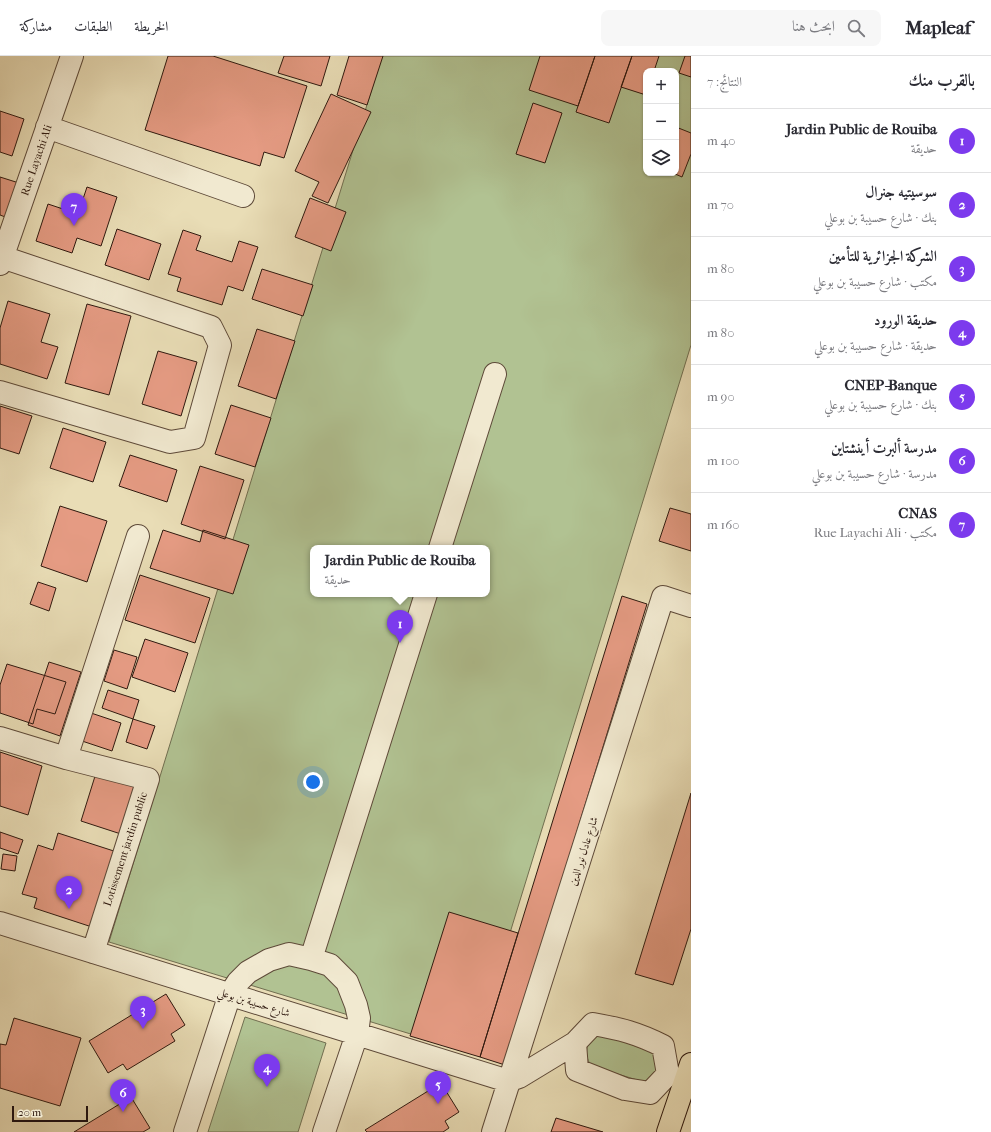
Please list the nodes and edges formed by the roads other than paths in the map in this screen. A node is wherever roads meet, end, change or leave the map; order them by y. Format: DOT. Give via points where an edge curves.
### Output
graph roads {
  1 [pos="72,56"];
  2 [pos="47,127"];
  3 [pos="243,196"];
  4 [pos="1,261"];
  5 [pos="494,374"];
  6 [pos="0,392"];
  7 [pos="138,536"];
  8 [pos="441,545"];
  9 [pos="425,597"];
  10 [pos="691,606"];
  11 [pos="0,738"];
  12 [pos="66,758"];
  13 [pos="0,923"];
  14 [pos="93,952"];
  15 [pos="311,959"];
  16 [pos="230,994"];
  17 [pos="357,1034"];
  18 [pos="575,1043"];
  19 [pos="684,1075"];
  20 [pos="508,1080"];
  21 [pos="184,1132"];
  22 [pos="324,1132"];
  23 [pos="492,1132"];
  24 [pos="668,1132"];
  1 -- 2 [label="street, Rue Layachi Ali"];
  2 -- 3 [label="street"];
  2 -- 4 [label="street, Rue Layachi Ali"];
  4 -- 6 [label="street" via="211,327 220,345 194,438 170,442"];
  5 -- 8 [label="street"];
  7 -- 12 [label="street"];
  9 -- 15 [label="street"];
  10 -- 20 [label="street, شارع عادل نور الدين" via="663,597"];
  11 -- 12 [label="street, Lotissement jardin public"];
  12 -- 14 [label="street, Lotissement jardin public" via="148,778"];
  13 -- 14 [label="street, شارع حسيبة بن بوعلي"];
  14 -- 16 [label="street, شارع حسيبة بن بوعلي"];
  15 -- 16 [label="street" via="289,954 269,960 248,972"];
  15 -- 17 [label="street" via="330,965 347,982 356,1005"];
  16 -- 17 [label="street, شارع حسيبة بن بوعلي"];
  16 -- 21 [label="street"];
  17 -- 20 [label="street, شارع حسيبة بن بوعلي"];
  17 -- 22 [label="street"];
  18 -- 19 [label="street" via="593,1024 630,1031 663,1046"];
  18 -- 19 [label="street" via="577,1070 625,1090 650,1093"];
  18 -- 20 [label="street" via="520,1077"];
  19 -- 24 [label="main road"];
  20 -- 23 [label="street, شارع عادل نور الدين"];
}
